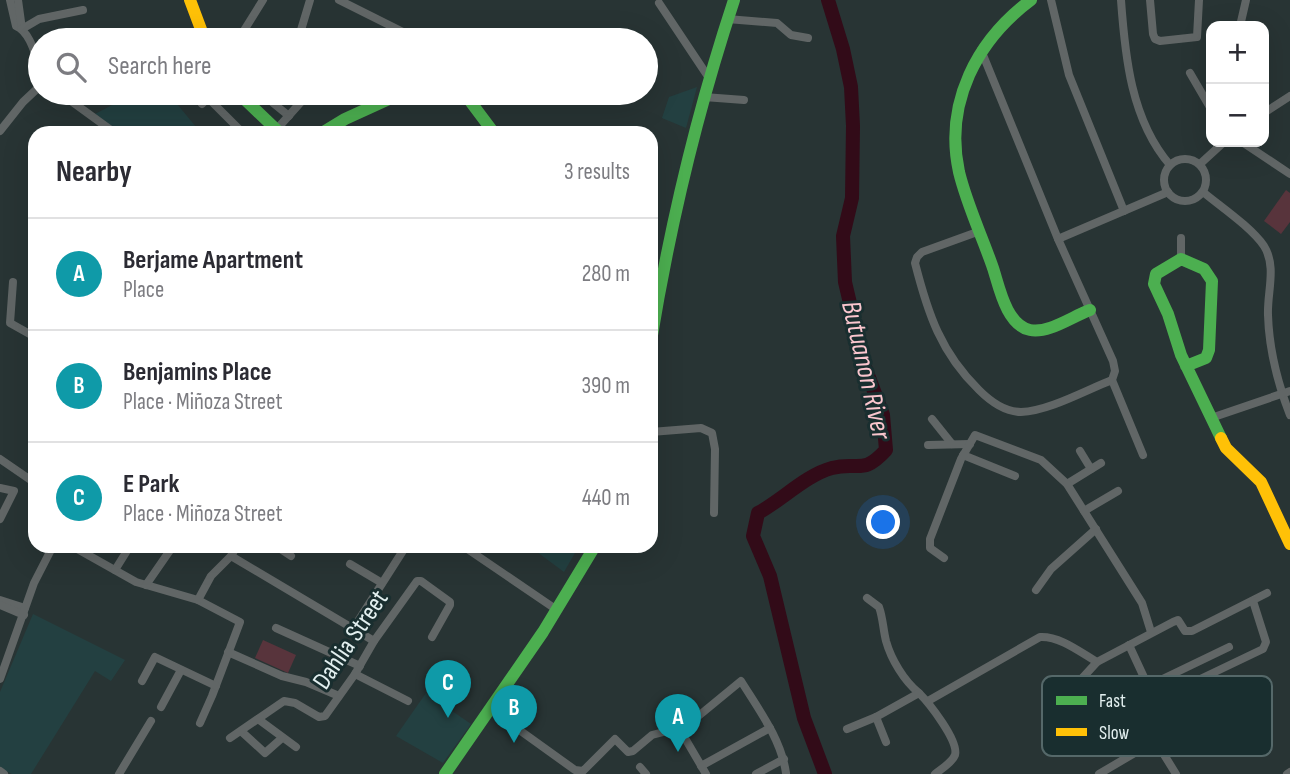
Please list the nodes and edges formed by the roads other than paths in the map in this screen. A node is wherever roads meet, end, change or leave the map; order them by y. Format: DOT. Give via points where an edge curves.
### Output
graph roads {
  1 [pos="10,0"];
  2 [pos="18,0"];
  3 [pos="190,0"];
  4 [pos="263,0"];
  5 [pos="310,0"];
  6 [pos="339,0"];
  7 [pos="734,0"];
  8 [pos="1031,0"];
  9 [pos="1051,0"];
  10 [pos="1121,0"];
  11 [pos="1150,0"];
  12 [pos="1199,0"];
  13 [pos="1246,0"];
  14 [pos="659,3"];
  15 [pos="358,4"];
  16 [pos="83,10"];
  17 [pos="727,19"];
  18 [pos="1241,21"];
  19 [pos="200,28"];
  20 [pos="246,28"];
  21 [pos="302,28"];
  22 [pos="399,28"];
  23 [pos="22,29"];
  24 [pos="28,38"];
  25 [pos="808,38"];
  26 [pos="981,50"];
  27 [pos="1189,72"];
  28 [pos="709,78"];
  29 [pos="1290,96"];
  30 [pos="28,97"];
  31 [pos="704,97"];
  32 [pos="744,100"];
  33 [pos="1206,101"];
  34 [pos="77,105"];
  35 [pos="214,105"];
  36 [pos="251,105"];
  37 [pos="275,105"];
  38 [pos="299,105"];
  39 [pos="376,105"];
  40 [pos="473,105"];
  41 [pos="1269,110"];
  42 [pos="289,116"];
  43 [pos="106,126"];
  44 [pos="232,126"];
  45 [pos="273,126"];
  46 [pos="282,126"];
  47 [pos="334,126"];
  48 [pos="489,126"];
  49 [pos="0,131"];
  50 [pos="1219,147"];
  51 [pos="1250,147"];
  52 [pos="1200,164"];
  53 [pos="1170,165"];
  54 [pos="1290,174"];
  55 [pos="1168,192"];
  56 [pos="1203,192"];
  57 [pos="1124,211"];
  58 [pos="980,231"];
  59 [pos="1181,238"];
  60 [pos="1058,239"];
  61 [pos="1181,259"];
  62 [pos="13,282"];
  63 [pos="658,303"];
  64 [pos="1090,310"];
  65 [pos="28,333"];
  66 [pos="1186,366"];
  67 [pos="1112,380"];
  68 [pos="1286,392"];
  69 [pos="1290,415"];
  70 [pos="1211,418"];
  71 [pos="932,419"];
  72 [pos="658,431"];
  73 [pos="952,444"];
  74 [pos="970,444"];
  75 [pos="928,445"];
  76 [pos="1080,451"];
  77 [pos="963,455"];
  78 [pos="1143,455"];
  79 [pos="0,459"];
  80 [pos="1101,463"];
  81 [pos="1091,469"];
  82 [pos="1016,476"];
  83 [pos="28,478"];
  84 [pos="1067,484"];
  85 [pos="0,488"];
  86 [pos="1118,491"];
  87 [pos="1084,512"];
  88 [pos="714,513"];
  89 [pos="0,519"];
  90 [pos="1096,529"];
  91 [pos="1290,544"];
  92 [pos="48,553"];
  93 [pos="89,553"];
  94 [pos="126,553"];
  95 [pos="168,553"];
  96 [pos="233,553"];
  97 [pos="286,553"];
  98 [pos="401,553"];
  99 [pos="473,553"];
  100 [pos="591,553"];
  101 [pos="231,556"];
  102 [pos="291,556"];
  103 [pos="944,558"];
  104 [pos="350,564"];
  105 [pos="115,570"];
  106 [pos="382,583"];
  107 [pos="146,585"];
  108 [pos="1036,590"];
  109 [pos="1267,593"];
  110 [pos="867,598"];
  111 [pos="0,600"];
  112 [pos="198,600"];
  113 [pos="1253,601"];
  114 [pos="0,606"];
  115 [pos="557,610"];
  116 [pos="25,612"];
  117 [pos="276,628"];
  118 [pos="353,629"];
  119 [pos="1151,632"];
  120 [pos="432,637"];
  121 [pos="374,641"];
  122 [pos="1129,645"];
  123 [pos="1229,648"];
  124 [pos="228,652"];
  125 [pos="1097,662"];
  126 [pos="181,670"];
  127 [pos="357,670"];
  128 [pos="1084,676"];
  129 [pos="1144,676"];
  130 [pos="1168,676"];
  131 [pos="1207,676"];
  132 [pos="0,680"];
  133 [pos="142,681"];
  134 [pos="216,686"];
  135 [pos="919,693"];
  136 [pos="339,696"];
  137 [pos="408,701"];
  138 [pos="928,701"];
  139 [pos="161,707"];
  140 [pos="490,709"];
  141 [pos="876,717"];
  142 [pos="258,719"];
  143 [pos="151,721"];
  144 [pos="200,723"];
  145 [pos="679,728"];
  146 [pos="770,728"];
  147 [pos="847,729"];
  148 [pos="242,732"];
  149 [pos="230,738"];
  150 [pos="282,738"];
  151 [pos="886,742"];
  152 [pos="296,747"];
  153 [pos="1134,756"];
  154 [pos="1165,756"];
  155 [pos="784,759"];
  156 [pos="701,765"];
  157 [pos="1115,770"];
  158 [pos="786,773"];
  159 [pos="120,774"];
  160 [pos="445,774"];
  161 [pos="706,774"];
  162 [pos="755,774"];
  163 [pos="935,774"];
  164 [pos="1099,774"];
  165 [pos="1176,774"];
  1 -- 23 [label="street" via="13,22"];
  2 -- 23 [label="street"];
  3 -- 19 [label="street"];
  4 -- 20 [label="street"];
  5 -- 21 [label="street"];
  6 -- 15 [label="street"];
  7 -- 17 [label="street"];
  8 -- 26 [label="street" via="1002,22"];
  9 -- 57 [label="street" via="1069,75"];
  10 -- 53 [label="street" via="1133,91 1148,132"];
  11 -- 12 [label="street" via="1153,34 1160,41 1197,37"];
  13 -- 18 [label="street"];
  14 -- 28 [label="street"];
  15 -- 22 [label="street"];
  16 -- 23 [label="street" via="38,19"];
  17 -- 25 [label="street" via="777,23 791,35"];
  17 -- 28 [label="street"];
  23 -- 24 [label="street"];
  26 -- 58 [label="street" via="960,98 956,139 961,179"];
  26 -- 60 [label="street"];
  27 -- 33 [label="street"];
  28 -- 31 [label="street"];
  29 -- 41 [label="street"];
  30 -- 49 [label="street"];
  31 -- 32 [label="street"];
  31 -- 63 [label="street"];
  34 -- 43 [label="street"];
  35 -- 44 [label="street"];
  36 -- 45 [label="street"];
  37 -- 42 [label="street"];
  38 -- 42 [label="street"];
  39 -- 47 [label="street"];
  40 -- 48 [label="street"];
  42 -- 46 [label="street"];
  50 -- 52 [label="street"];
  51 -- 54 [label="street"];
  52 -- 53 [label="street" via="1185,158"];
  52 -- 56 [label="street" via="1207,178"];
  53 -- 55 [label="street" via="1164,178"];
  55 -- 56 [label="street" via="1185,201"];
  55 -- 57 [label="street"];
  56 -- 68 [label="street" via="1268,253 1268,315"];
  57 -- 60 [label="street"];
  58 -- 64 [label="street" via="1006,304 1020,326 1042,329"];
  58 -- 67 [label="street" via="922,252 915,263 937,330 963,374 998,405 1020,412 1048,406"];
  59 -- 61 [label="street"];
  60 -- 64 [label="street"];
  61 -- 66 [label="street" via="1159,271 1153,281"];
  61 -- 66 [label="street" via="1204,269 1212,281 1209,350 1206,358"];
  62 -- 65 [label="street" via="10,323"];
  64 -- 67 [label="street" via="1113,361"];
  66 -- 70 [label="street"];
  67 -- 78 [label="street"];
  68 -- 69 [label="street"];
  68 -- 70 [label="street"];
  70 -- 91 [label="street" via="1226,448 1261,482"];
  71 -- 73 [label="street"];
  72 -- 88 [label="street" via="701,428 712,433"];
  73 -- 74 [label="street"];
  73 -- 75 [label="street"];
  74 -- 77 [label="street"];
  74 -- 84 [label="street" via="975,435 1041,460"];
  76 -- 81 [label="street"];
  77 -- 82 [label="street"];
  77 -- 103 [label="street" via="930,539 930,548"];
  79 -- 83 [label="street"];
  80 -- 81 [label="street"];
  81 -- 84 [label="street"];
  84 -- 87 [label="street"];
  85 -- 89 [label="street" via="14,491"];
  86 -- 87 [label="street"];
  87 -- 90 [label="street"];
  90 -- 108 [label="street" via="1051,569"];
  90 -- 119 [label="street" via="1142,603"];
  92 -- 116 [label="street"];
  93 -- 105 [label="street"];
  94 -- 105 [label="street"];
  95 -- 107 [label="street"];
  96 -- 101 [label="street"];
  97 -- 102 [label="street"];
  98 -- 106 [label="street"];
  99 -- 115 [label="street"];
  100 -- 115 [label="street"];
  101 -- 112 [label="street" via="211,576"];
  101 -- 118 [label="street"];
  104 -- 106 [label="street"];
  105 -- 107 [label="street"];
  106 -- 118 [label="street"];
  107 -- 112 [label="street"];
  109 -- 113 [label="street"];
  110 -- 135 [label="street" via="879,607 894,661"];
  111 -- 116 [label="street"];
  112 -- 124 [label="street" via="234,617 240,625"];
  113 -- 119 [label="street" via="1192,631 1185,631 1178,620"];
  113 -- 131 [label="street" via="1266,642 1263,649"];
  114 -- 116 [label="street"];
  115 -- 140 [label="street"];
  116 -- 132 [label="street"];
  117 -- 127 [label="street"];
  118 -- 121 [label="street"];
  119 -- 122 [label="street"];
  120 -- 121 [label="street, Dahlia Street" via="451,603 421,580"];
  121 -- 127 [label="street, Dahlia Street"];
  122 -- 125 [label="street"];
  122 -- 129 [label="street"];
  123 -- 130 [label="street"];
  124 -- 134 [label="street"];
  124 -- 136 [label="street"];
  125 -- 128 [label="street"];
  125 -- 138 [label="street" via="1060,640 1040,637"];
  126 -- 133 [label="street" via="155,657"];
  126 -- 134 [label="street"];
  126 -- 139 [label="street"];
  127 -- 136 [label="street, Dahlia Street"];
  127 -- 137 [label="street"];
  134 -- 144 [label="street"];
  135 -- 138 [label="street"];
  135 -- 141 [label="street"];
  136 -- 142 [label="street, Dahlia Street" via="325,716 287,701"];
  138 -- 163 [label="street" via="956,750 954,758"];
  140 -- 145 [label="street" via="579,772 615,739 629,752 652,735"];
  140 -- 160 [label="street"];
  141 -- 147 [label="street"];
  141 -- 151 [label="street"];
  142 -- 148 [label="street"];
  142 -- 150 [label="street"];
  143 -- 159 [label="street"];
  145 -- 146 [label="street" via="741,681"];
  145 -- 156 [label="street"];
  146 -- 155 [label="street"];
  146 -- 156 [label="street"];
  148 -- 149 [label="street"];
  148 -- 150 [label="street" via="262,752"];
  150 -- 152 [label="street"];
  153 -- 157 [label="street"];
  154 -- 165 [label="street"];
  155 -- 158 [label="street"];
  155 -- 162 [label="street"];
  156 -- 161 [label="street"];
  157 -- 164 [label="street"];
}
